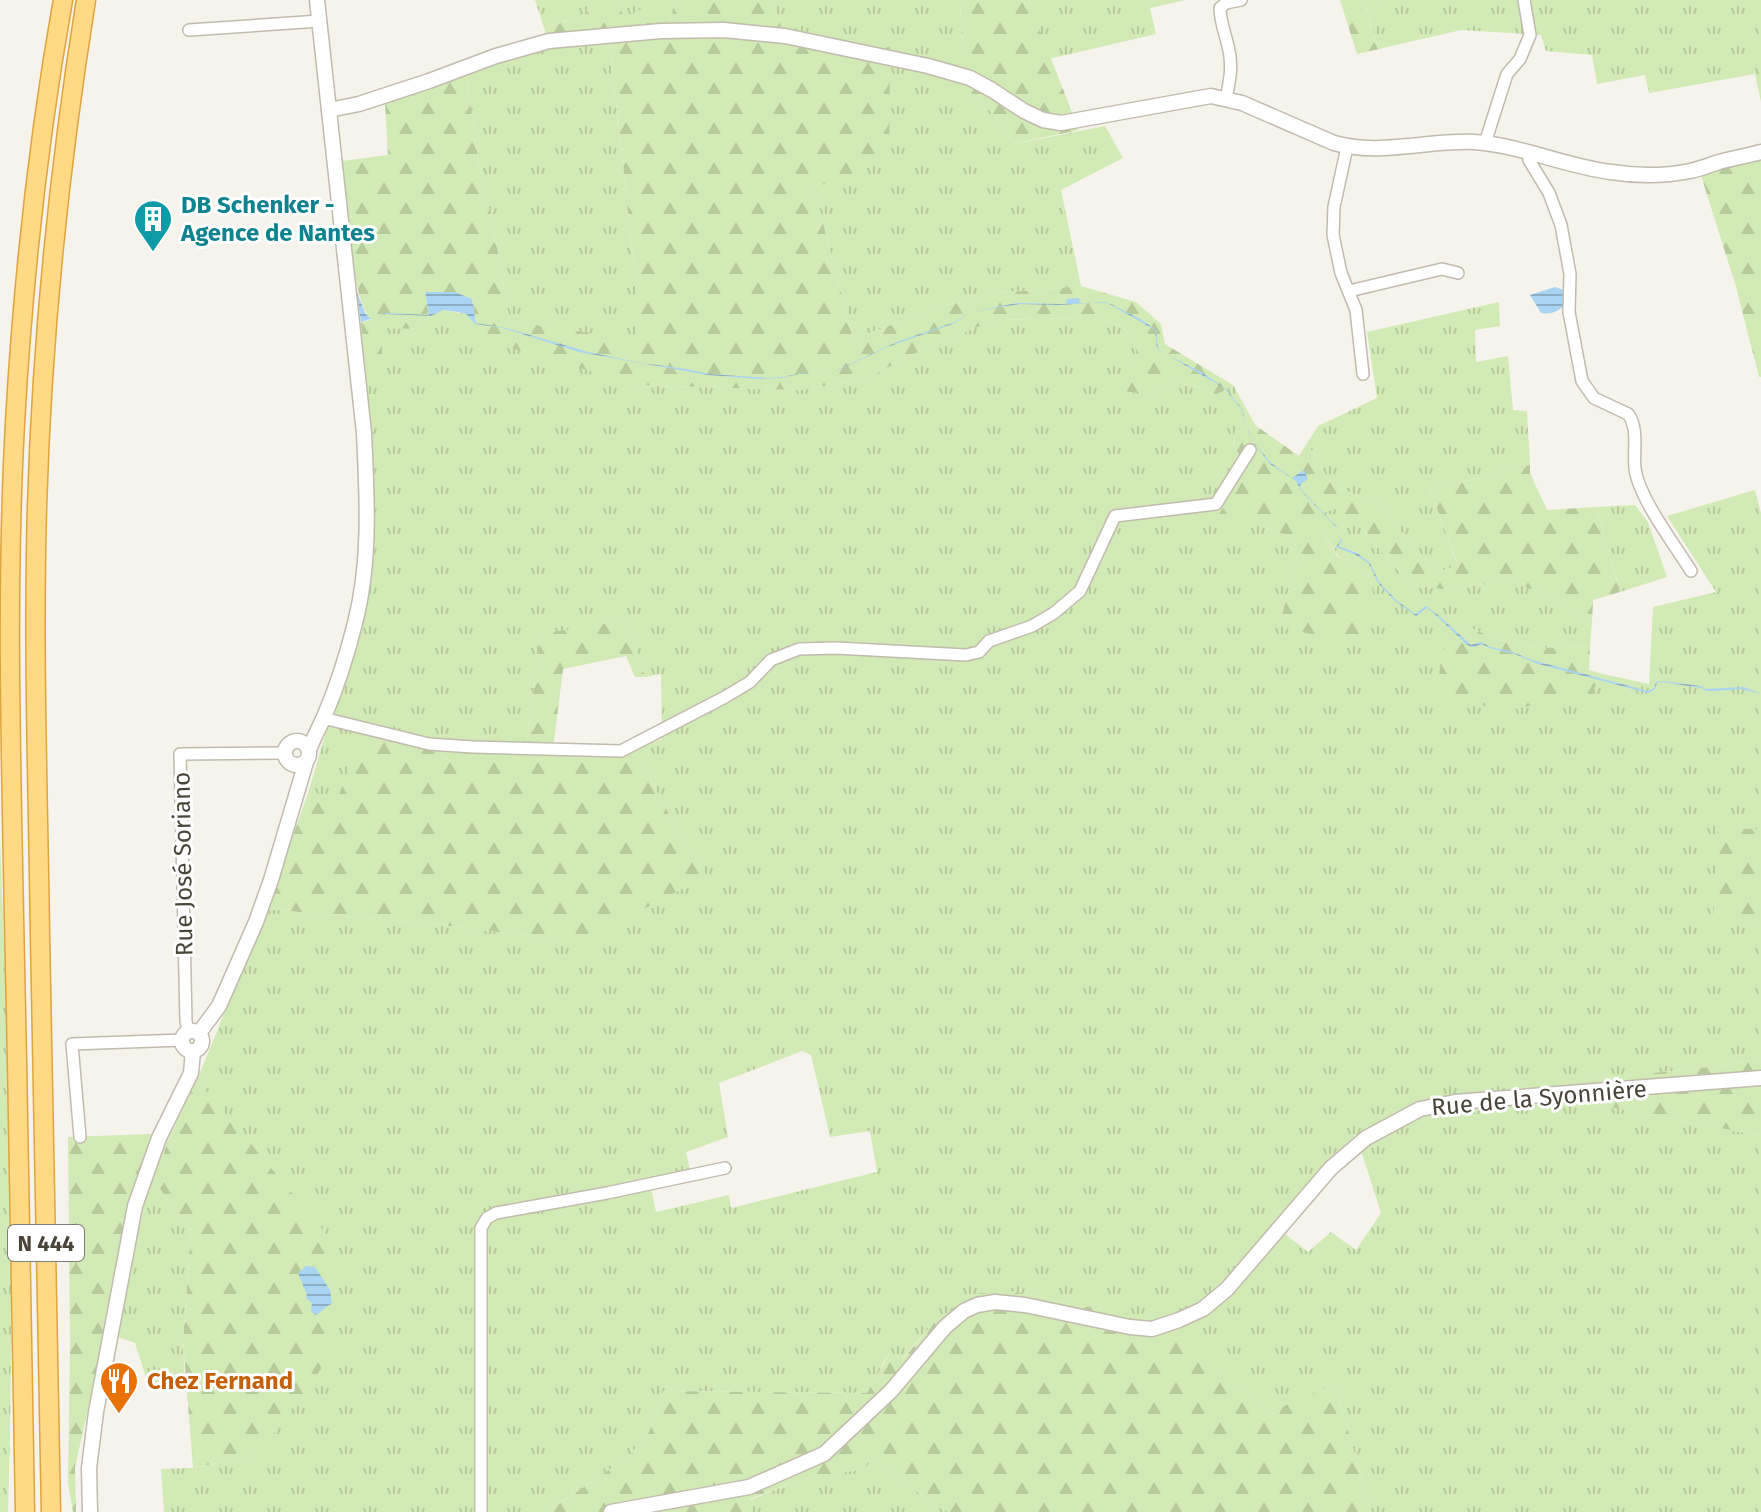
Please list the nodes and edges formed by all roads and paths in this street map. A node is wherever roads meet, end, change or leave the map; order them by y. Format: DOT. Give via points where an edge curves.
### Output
graph roads {
  1 [pos="63,0"];
  2 [pos="86,0"];
  3 [pos="317,0"];
  4 [pos="1241,0"];
  5 [pos="1524,0"];
  6 [pos="320,21"];
  7 [pos="189,30"];
  8 [pos="1226,98"];
  9 [pos="329,110"];
  10 [pos="1485,143"];
  11 [pos="1347,147"];
  12 [pos="1761,152"];
  13 [pos="1529,153"];
  14 [pos="1458,273"];
  15 [pos="1349,291"];
  16 [pos="1363,374"];
  17 [pos="1250,450"];
  18 [pos="1691,571"];
  19 [pos="323,718"];
  20 [pos="298,754"];
  21 [pos="190,1035"];
  22 [pos="1761,1078"];
  23 [pos="80,1137"];
  24 [pos="725,1168"];
  25 [pos="48,1379"];
  26 [pos="24,1479"];
  27 [pos="15,1512"];
  28 [pos="25,1512"];
  29 [pos="51,1512"];
  30 [pos="59,1512"];
  31 [pos="90,1512"];
  32 [pos="481,1512"];
  33 [pos="611,1512"];
  1 -- 26 [label="highway, N 444" via="26,268 12,516 10,696"];
  2 -- 25 [label="highway, N 444" via="54,236 37,506"];
  3 -- 6 [label="street"];
  4 -- 8 [label="street" via="1220,8 1231,72"];
  5 -- 10 [label="street" via="1530,35 1507,74"];
  6 -- 7 [label="street"];
  6 -- 9 [label="street"];
  8 -- 9 [label="street" via="1200,97 1061,123 1024,111 970,78 928,66 785,36 694,30 549,41"];
  8 -- 11 [label="street"];
  9 -- 19 [label="street" via="367,492 363,579 355,622"];
  10 -- 11 [label="street"];
  10 -- 13 [label="street"];
  11 -- 15 [label="street" via="1333,235"];
  12 -- 13 [label="street" via="1688,172 1649,175"];
  13 -- 18 [label="street" via="1561,225 1582,381 1594,398 1631,418 1640,489"];
  14 -- 15 [label="street" via="1442,269"];
  15 -- 16 [label="street"];
  17 -- 19 [label="street" via="1216,504 1115,516 1080,591 1054,613 989,641 979,652 799,649 771,660 725,697 621,751 429,744"];
  19 -- 20 [label="street"];
  20 -- 21 [label="street" via="294,806 256,922 219,1006"];
  20 -- 21 [label="street, Rue José Soriano" via="180,754"];
  21 -- 23 [label="street" via="72,1044"];
  21 -- 31 [label="street" via="191,1073 159,1138 135,1206 96,1412"];
  22 -- 33 [label="street, Rue de la Syonnière" via="1420,1109 1366,1138 1331,1168 1227,1289 1203,1309 1152,1329 1025,1305 977,1305 945,1327 891,1391 824,1454 749,1487"];
  24 -- 32 [label="street" via="487,1218 481,1228"];
  25 -- 29 [label="highway, N 444"];
  25 -- 30 [label="highway" via="55,1385"];
  26 -- 27 [label="highway" via="16,1482"];
  26 -- 28 [label="highway, N 444"];
}
